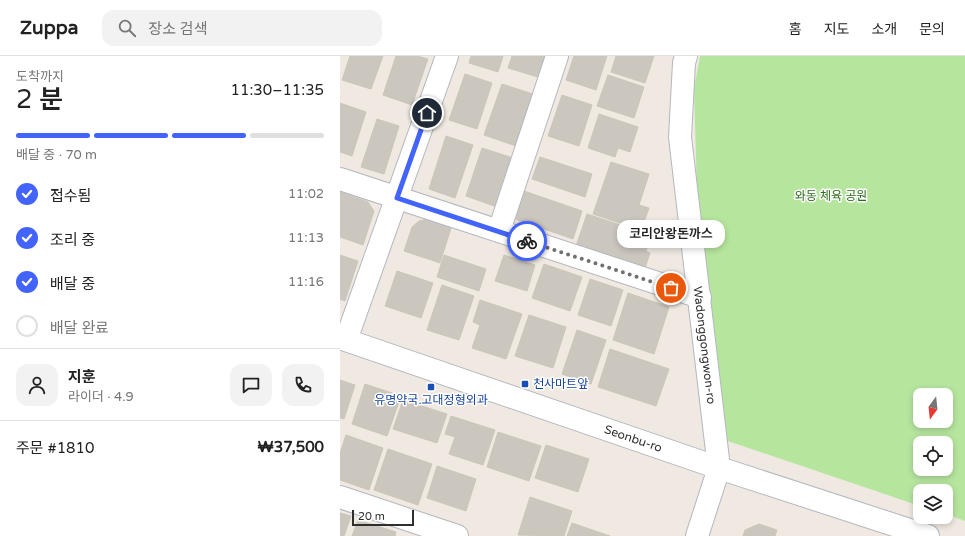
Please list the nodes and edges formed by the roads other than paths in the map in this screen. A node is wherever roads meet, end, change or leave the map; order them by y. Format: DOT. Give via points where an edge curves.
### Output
graph roads {
  1 [pos="447,56"];
  2 [pos="557,56"];
  3 [pos="686,56"];
  4 [pos="340,179"];
  5 [pos="397,198"];
  6 [pos="499,232"];
  7 [pos="700,297"];
  8 [pos="343,339"];
  9 [pos="719,468"];
  10 [pos="340,497"];
  11 [pos="457,536"];
  12 [pos="697,536"];
  13 [pos="928,536"];
  1 -- 5 [label="street"];
  2 -- 6 [label="street"];
  3 -- 7 [label="street, Wadonggongwon-ro" via="680,137"];
  4 -- 5 [label="street"];
  5 -- 6 [label="street"];
  5 -- 8 [label="street"];
  6 -- 7 [label="street"];
  7 -- 9 [label="street, Wadonggongwon-ro"];
  8 -- 9 [label="street, Seonbu-ro"];
  9 -- 12 [label="street, Wadonggongwon-ro"];
  9 -- 13 [label="street, Seonbu-ro"];
  10 -- 11 [label="street"];
}
